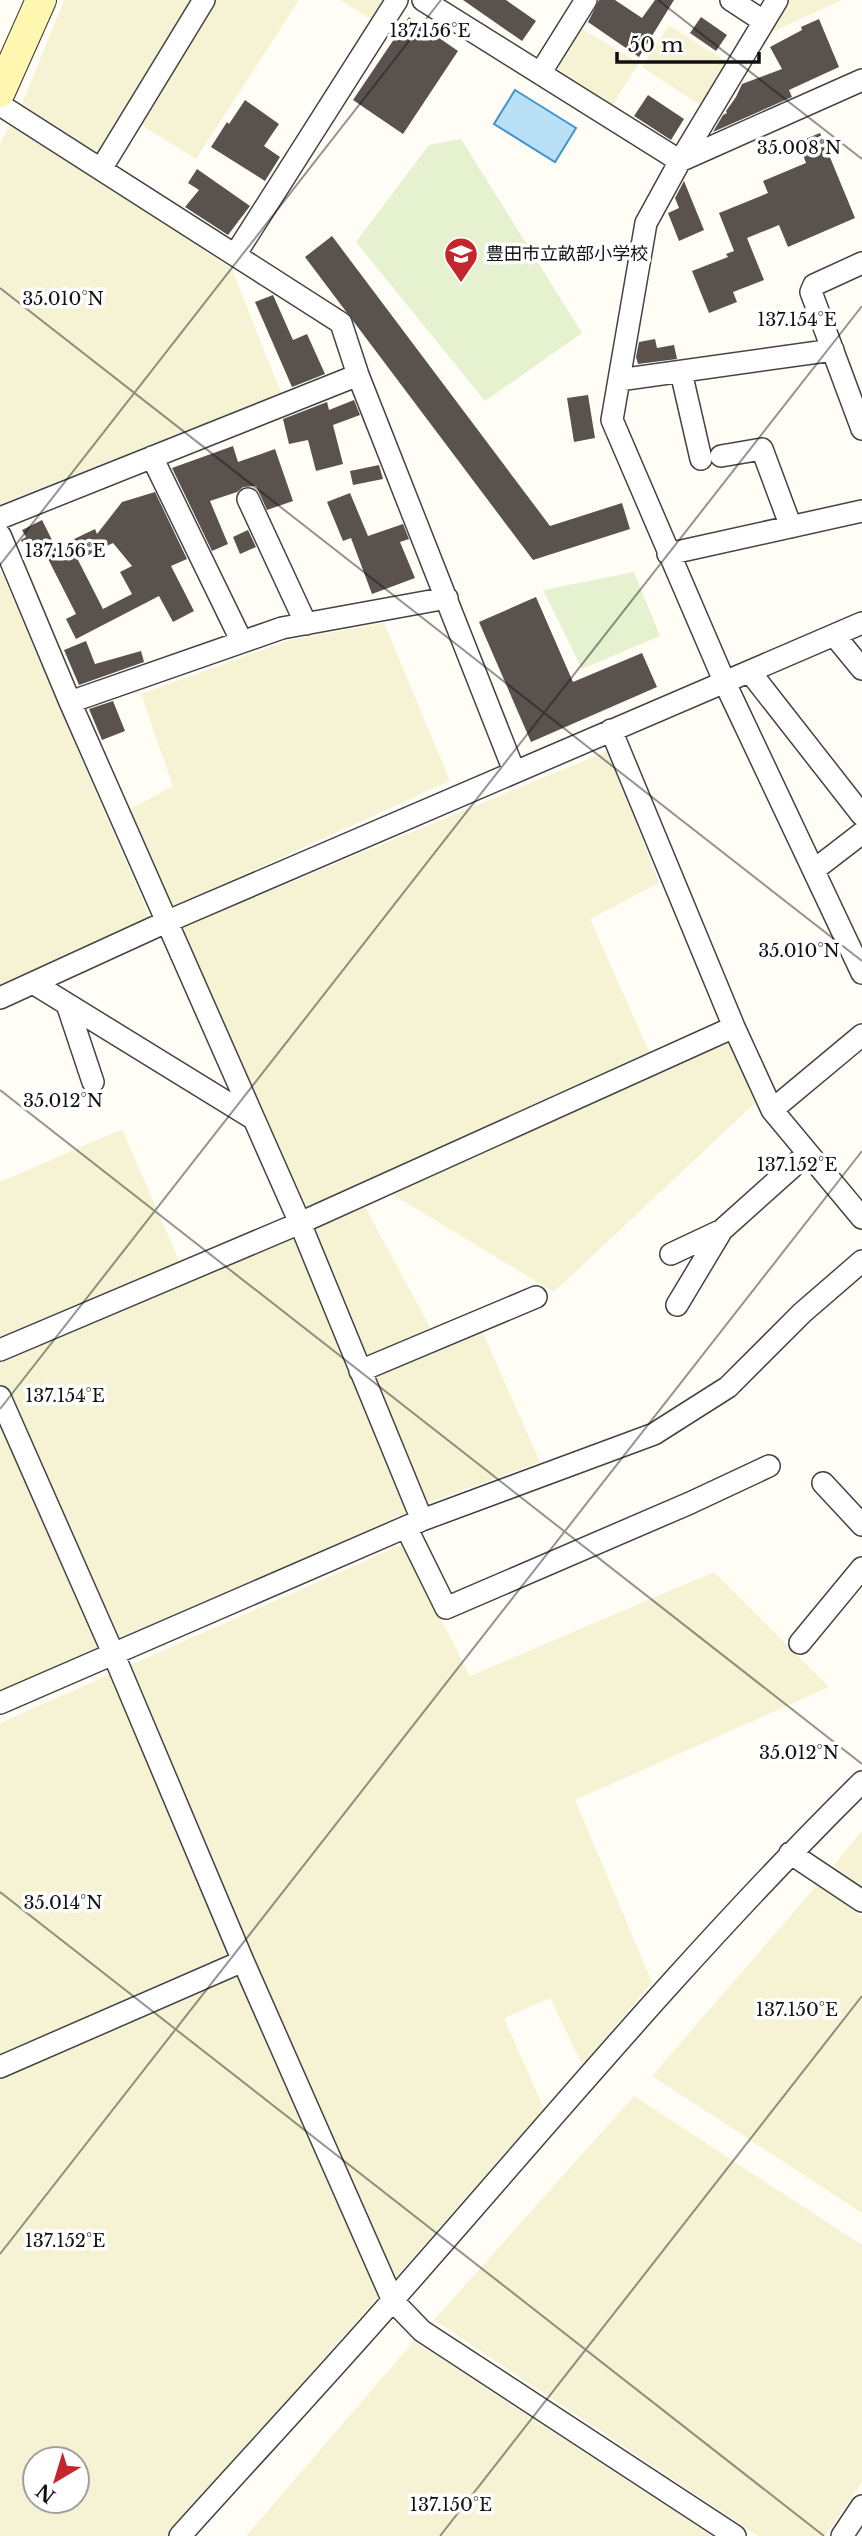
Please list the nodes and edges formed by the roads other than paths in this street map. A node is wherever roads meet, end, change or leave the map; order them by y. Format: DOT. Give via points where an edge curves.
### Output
graph roads {
  1 [pos="41,0"];
  2 [pos="204,0"];
  3 [pos="397,0"];
  4 [pos="423,0"];
  5 [pos="586,0"];
  6 [pos="731,0"];
  7 [pos="776,0"];
  8 [pos="763,21"];
  9 [pos="541,72"];
  10 [pos="862,80"];
  11 [pos="0,92"];
  12 [pos="0,101"];
  13 [pos="680,161"];
  14 [pos="101,169"];
  15 [pos="235,255"];
  16 [pos="862,263"];
  17 [pos="833,350"];
  18 [pos="681,372"];
  19 [pos="358,375"];
  20 [pos="619,380"];
  21 [pos="862,429"];
  22 [pos="152,457"];
  23 [pos="248,499"];
  24 [pos="862,511"];
  25 [pos="0,518"];
  26 [pos="791,527"];
  27 [pos="0,535"];
  28 [pos="668,554"];
  29 [pos="447,598"];
  30 [pos="862,623"];
  31 [pos="306,624"];
  32 [pos="834,635"];
  33 [pos="242,642"];
  34 [pos="862,668"];
  35 [pos="750,672"];
  36 [pos="725,683"];
  37 [pos="70,702"];
  38 [pos="611,730"];
  39 [pos="514,771"];
  40 [pos="862,816"];
  41 [pos="862,833"];
  42 [pos="814,870"];
  43 [pos="166,922"];
  44 [pos="862,973"];
  45 [pos="33,983"];
  46 [pos="0,998"];
  47 [pos="67,1004"];
  48 [pos="733,1027"];
  49 [pos="862,1035"];
  50 [pos="93,1082"];
  51 [pos="772,1110"];
  52 [pos="254,1119"];
  53 [pos="808,1153"];
  54 [pos="862,1218"];
  55 [pos="300,1223"];
  56 [pos="722,1230"];
  57 [pos="671,1254"];
  58 [pos="862,1261"];
  59 [pos="536,1297"];
  60 [pos="677,1305"];
  61 [pos="0,1350"];
  62 [pos="360,1371"];
  63 [pos="0,1397"];
  64 [pos="769,1466"];
  65 [pos="823,1483"];
  66 [pos="414,1524"];
  67 [pos="862,1525"];
  68 [pos="862,1568"];
  69 [pos="800,1643"];
  70 [pos="113,1653"];
  71 [pos="0,1703"];
  72 [pos="862,1782"];
  73 [pos="789,1853"];
  74 [pos="862,1901"];
  75 [pos="243,1961"];
  76 [pos="0,2067"];
  77 [pos="393,2301"];
  78 [pos="862,2506"];
  79 [pos="180,2536"];
  80 [pos="735,2536"];
  81 [pos="842,2536"];
  1 -- 11 [label="street"];
  2 -- 14 [label="street"];
  3 -- 15 [label="street"];
  4 -- 9 [label="street"];
  5 -- 9 [label="street"];
  6 -- 8 [label="street"];
  7 -- 8 [label="street"];
  8 -- 13 [label="street"];
  9 -- 13 [label="street"];
  10 -- 13 [label="street"];
  12 -- 14 [label="street"];
  13 -- 20 [label="street" via="646,223"];
  14 -- 15 [label="street"];
  15 -- 19 [label="street" via="341,323"];
  16 -- 17 [label="street" via="814,285 811,292"];
  17 -- 18 [label="street"];
  17 -- 21 [label="street"];
  18 -- 20 [label="street"];
  18 -- 26 [label="street" via="711,457 762,449"];
  19 -- 22 [label="street"];
  19 -- 29 [label="street"];
  20 -- 28 [label="street" via="612,420"];
  22 -- 25 [label="street"];
  22 -- 33 [label="street"];
  23 -- 31 [label="street"];
  24 -- 26 [label="street"];
  26 -- 28 [label="street"];
  27 -- 37 [label="street"];
  28 -- 36 [label="street"];
  29 -- 31 [label="street"];
  29 -- 39 [label="street"];
  30 -- 32 [label="street"];
  31 -- 33 [label="street"];
  32 -- 34 [label="street"];
  32 -- 35 [label="street"];
  33 -- 37 [label="street"];
  35 -- 36 [label="street"];
  35 -- 40 [label="street"];
  36 -- 38 [label="street"];
  36 -- 42 [label="street"];
  37 -- 43 [label="street"];
  38 -- 39 [label="street"];
  38 -- 48 [label="street"];
  39 -- 43 [label="street"];
  41 -- 42 [label="street"];
  42 -- 44 [label="street"];
  43 -- 45 [label="street"];
  43 -- 52 [label="street"];
  45 -- 46 [label="street"];
  45 -- 47 [label="street"];
  47 -- 50 [label="street"];
  47 -- 52 [label="street"];
  48 -- 51 [label="street"];
  48 -- 55 [label="street"];
  49 -- 51 [label="street"];
  51 -- 53 [label="street"];
  52 -- 55 [label="street"];
  53 -- 54 [label="street"];
  53 -- 56 [label="street"];
  55 -- 61 [label="street"];
  55 -- 62 [label="street"];
  56 -- 57 [label="street"];
  56 -- 60 [label="street"];
  58 -- 66 [label="street" via="728,1387 654,1434"];
  59 -- 62 [label="street"];
  62 -- 66 [label="street"];
  63 -- 70 [label="street"];
  64 -- 66 [label="street" via="446,1608"];
  65 -- 67 [label="street"];
  66 -- 70 [label="street"];
  68 -- 69 [label="street"];
  70 -- 71 [label="street"];
  70 -- 75 [label="street"];
  72 -- 73 [label="street"];
  73 -- 74 [label="street"];
  73 -- 77 [label="street" via="605,2055"];
  75 -- 76 [label="street"];
  75 -- 77 [label="street"];
  77 -- 79 [label="street"];
  77 -- 80 [label="street" via="422,2331"];
  78 -- 81 [label="street"];
}
